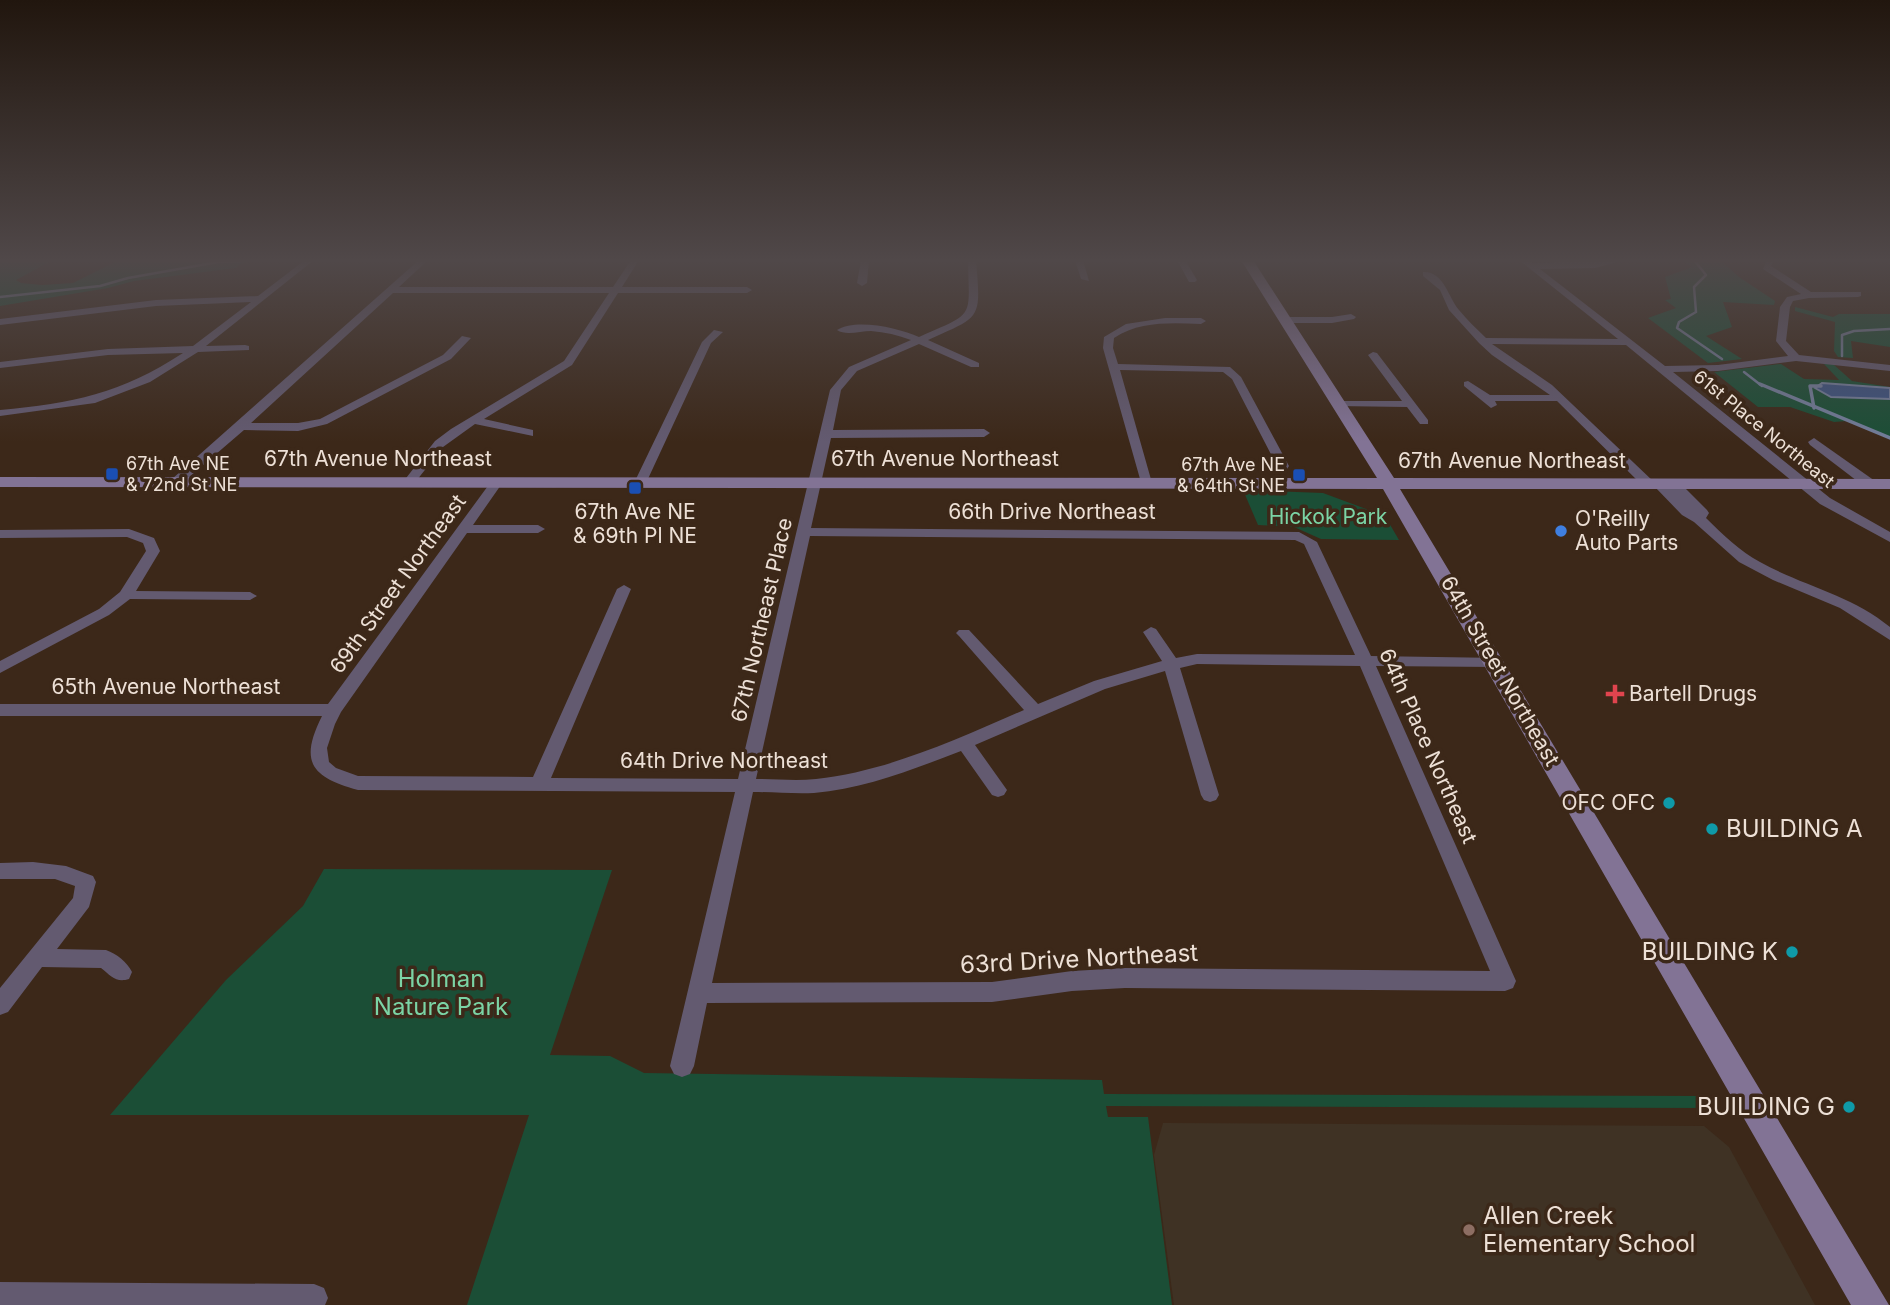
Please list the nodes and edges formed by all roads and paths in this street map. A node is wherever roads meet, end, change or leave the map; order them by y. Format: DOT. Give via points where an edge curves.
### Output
graph roads {
  1 [pos="231,321"];
  2 [pos="358,321"];
  3 [pos="596,321"];
  4 [pos="962,321"];
  5 [pos="1201,321"];
  6 [pos="1285,321"];
  7 [pos="1464,321"];
  8 [pos="1602,321"];
  9 [pos="1783,321"];
  10 [pos="842,330"];
  11 [pos="718,332"];
  12 [pos="466,338"];
  13 [pos="918,341"];
  14 [pos="1483,341"];
  15 [pos="1629,342"];
  16 [pos="196,348"];
  17 [pos="245,348"];
  18 [pos="1373,355"];
  19 [pos="1796,358"];
  20 [pos="0,365"];
  21 [pos="975,365"];
  22 [pos="1114,367"];
  23 [pos="1890,368"];
  24 [pos="1663,369"];
  25 [pos="1468,384"];
  26 [pos="1560,398"];
  27 [pos="1340,404"];
  28 [pos="1410,404"];
  29 [pos="0,413"];
  30 [pos="475,420"];
  31 [pos="1424,422"];
  32 [pos="241,426"];
  33 [pos="529,433"];
  34 [pos="985,433"];
  35 [pos="826,434"];
  36 [pos="1814,442"];
  37 [pos="1283,466"];
  38 [pos="641,481"];
  39 [pos="0,482"];
  40 [pos="176,482"];
  41 [pos="409,482"];
  42 [pos="497,482"];
  43 [pos="815,482"];
  44 [pos="1146,483"];
  45 [pos="1801,483"];
  46 [pos="1390,484"];
  47 [pos="1661,484"];
  48 [pos="1870,484"];
  49 [pos="1890,484"];
  50 [pos="463,529"];
  51 [pos="538,529"];
  52 [pos="804,532"];
  53 [pos="2,536"];
  54 [pos="1299,536"];
  55 [pos="1890,538"];
  56 [pos="624,589"];
  57 [pos="126,595"];
  58 [pos="250,596"];
  59 [pos="1152,632"];
  60 [pos="964,633"];
  61 [pos="1890,635"];
  62 [pos="1366,660"];
  63 [pos="1495,662"];
  64 [pos="1171,663"];
  65 [pos="0,668"];
  66 [pos="0,710"];
  67 [pos="333,710"];
  68 [pos="1035,711"];
  69 [pos="965,744"];
  70 [pos="540,783"];
  71 [pos="746,786"];
  72 [pos="998,790"];
  73 [pos="1210,795"];
  74 [pos="0,871"];
  75 [pos="37,958"];
  76 [pos="121,972"];
  77 [pos="1505,981"];
  78 [pos="697,993"];
  79 [pos="0,1005"];
  80 [pos="682,1066"];
  81 [pos="0,1296"];
  82 [pos="314,1298"];
  83 [pos="1871,1305"];
  1 -- 16 [label="street"];
  2 -- 32 [label="street"];
  3 -- 30 [label="street" via="568,363"];
  4 -- 13 [label="street, 67th Northeast Place"];
  5 -- 22 [label="street" via="1149,321 1120,329 1108,342"];
  6 -- 27 [label="main road, 64th Street Northeast"];
  7 -- 14 [label="street"];
  8 -- 15 [label="street, 61st Place Northeast"];
  9 -- 19 [label="street" via="1781,341"];
  10 -- 13 [label="street" via="886,329"];
  11 -- 38 [label="street" via="707,342"];
  12 -- 32 [label="street" via="447,357 323,422 298,427"];
  13 -- 21 [label="street"];
  13 -- 35 [label="street, 67th Northeast Place" via="848,374 836,390"];
  14 -- 15 [label="street"];
  14 -- 26 [label="street"];
  15 -- 24 [label="street, 61st Place Northeast"];
  16 -- 17 [label="street"];
  16 -- 20 [label="street" via="82,354"];
  16 -- 29 [label="street" via="120,391 78,404"];
  18 -- 28 [label="street"];
  19 -- 23 [label="street"];
  19 -- 24 [label="street" via="1718,368"];
  22 -- 37 [label="street" via="1226,369 1236,377"];
  22 -- 44 [label="street"];
  24 -- 45 [label="street, 61st Place Northeast"];
  25 -- 26 [label="street" via="1490,403"];
  26 -- 47 [label="street"];
  27 -- 28 [label="street"];
  27 -- 46 [label="main road, 64th Street Northeast"];
  28 -- 31 [label="street"];
  30 -- 33 [label="street"];
  30 -- 41 [label="street" via="439,444"];
  32 -- 40 [label="street"];
  34 -- 35 [label="street"];
  35 -- 43 [label="street, 67th Northeast Place"];
  36 -- 48 [label="street, 61st Place Northeast"];
  38 -- 42 [label="main road, 67th Avenue Northeast"];
  38 -- 43 [label="main road, 67th Avenue Northeast"];
  39 -- 40 [label="main road, 67th Avenue Northeast"];
  40 -- 41 [label="main road, 67th Avenue Northeast"];
  41 -- 42 [label="main road, 67th Avenue Northeast"];
  42 -- 50 [label="street, 69th Street Northeast"];
  43 -- 44 [label="main road, 67th Avenue Northeast"];
  43 -- 52 [label="street, 67th Northeast Place"];
  44 -- 46 [label="main road, 67th Avenue Northeast"];
  45 -- 47 [label="main road, 67th Avenue Northeast"];
  45 -- 48 [label="main road, 67th Avenue Northeast"];
  45 -- 55 [label="street, 61st Place Northeast"];
  46 -- 47 [label="main road, 67th Avenue Northeast"];
  46 -- 63 [label="main road, 64th Street Northeast"];
  47 -- 61 [label="street" via="1702,513 1699,519 1740,557 1850,607"];
  48 -- 49 [label="main road, 67th Avenue Northeast"];
  50 -- 51 [label="street"];
  50 -- 67 [label="street, 69th Street Northeast"];
  52 -- 54 [label="street, 66th Drive Northeast"];
  52 -- 71 [label="street, 67th Northeast Place"];
  53 -- 57 [label="street" via="129,533 149,541 153,551"];
  54 -- 62 [label="street, 64th Place Northeast" via="1310,542"];
  56 -- 70 [label="street"];
  57 -- 58 [label="street"];
  57 -- 65 [label="street" via="72,632"];
  59 -- 64 [label="street"];
  60 -- 68 [label="street"];
  62 -- 63 [label="street, 64th Drive Northeast"];
  62 -- 64 [label="street, 64th Drive Northeast" via="1197,659"];
  62 -- 77 [label="street, 64th Place Northeast"];
  63 -- 83 [label="main road, 64th Street Northeast"];
  64 -- 68 [label="street, 64th Drive Northeast"];
  64 -- 73 [label="street"];
  66 -- 67 [label="street, 65th Avenue Northeast"];
  67 -- 70 [label="street, 64th Drive Northeast" via="321,733 318,753 323,770 336,779 358,783"];
  68 -- 69 [label="street, 64th Drive Northeast"];
  69 -- 71 [label="street, 64th Drive Northeast" via="846,783"];
  69 -- 72 [label="street"];
  70 -- 71 [label="street, 64th Drive Northeast"];
  71 -- 78 [label="street, 67th Northeast Place"];
  74 -- 75 [label="street" via="55,872 86,882 82,901"];
  75 -- 76 [label="street" via="106,959"];
  75 -- 79 [label="street"];
  77 -- 78 [label="street, 63rd Drive Northeast" via="1125,978 992,992"];
  78 -- 80 [label="street, 67th Northeast Place"];
  81 -- 82 [label="street"];
}
